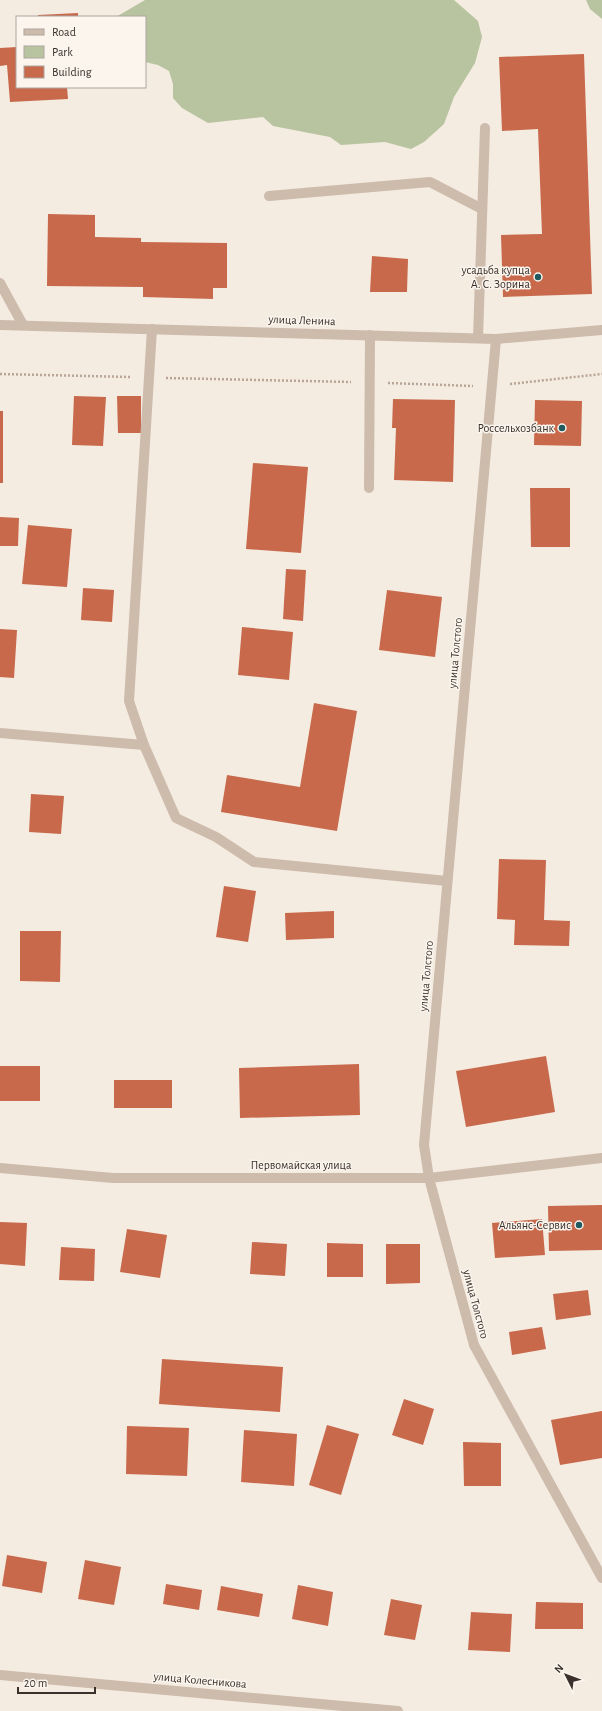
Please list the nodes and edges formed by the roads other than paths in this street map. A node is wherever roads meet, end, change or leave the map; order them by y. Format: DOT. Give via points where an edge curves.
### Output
graph roads {
  1 [pos="485,128"];
  2 [pos="269,196"];
  3 [pos="482,209"];
  4 [pos="0,283"];
  5 [pos="0,324"];
  6 [pos="23,325"];
  7 [pos="152,329"];
  8 [pos="602,330"];
  9 [pos="370,335"];
  10 [pos="478,338"];
  11 [pos="496,339"];
  12 [pos="369,488"];
  13 [pos="0,733"];
  14 [pos="144,745"];
  15 [pos="447,881"];
  16 [pos="602,1158"];
  17 [pos="0,1168"];
  18 [pos="429,1178"];
  19 [pos="602,1578"];
  20 [pos="0,1675"];
  21 [pos="398,1711"];
  1 -- 3 [label="street"];
  2 -- 3 [label="street" via="430,182"];
  3 -- 10 [label="street"];
  4 -- 6 [label="street"];
  5 -- 6 [label="street, улица Ленина"];
  6 -- 7 [label="street, улица Ленина"];
  7 -- 9 [label="street, улица Ленина"];
  7 -- 14 [label="street" via="129,701"];
  8 -- 11 [label="street, улица Ленина"];
  9 -- 10 [label="street, улица Ленина"];
  9 -- 12 [label="street"];
  10 -- 11 [label="street, улица Ленина"];
  11 -- 15 [label="street, улица Толстого"];
  13 -- 14 [label="street"];
  14 -- 15 [label="street" via="176,818 216,837 254,862"];
  15 -- 18 [label="street, улица Толстого" via="424,1145"];
  16 -- 18 [label="street, Первомайская улица"];
  17 -- 18 [label="street, Первомайская улица" via="112,1178"];
  18 -- 19 [label="street, улица Толстого" via="474,1346"];
  20 -- 21 [label="street, улица Колесникова"];
}
